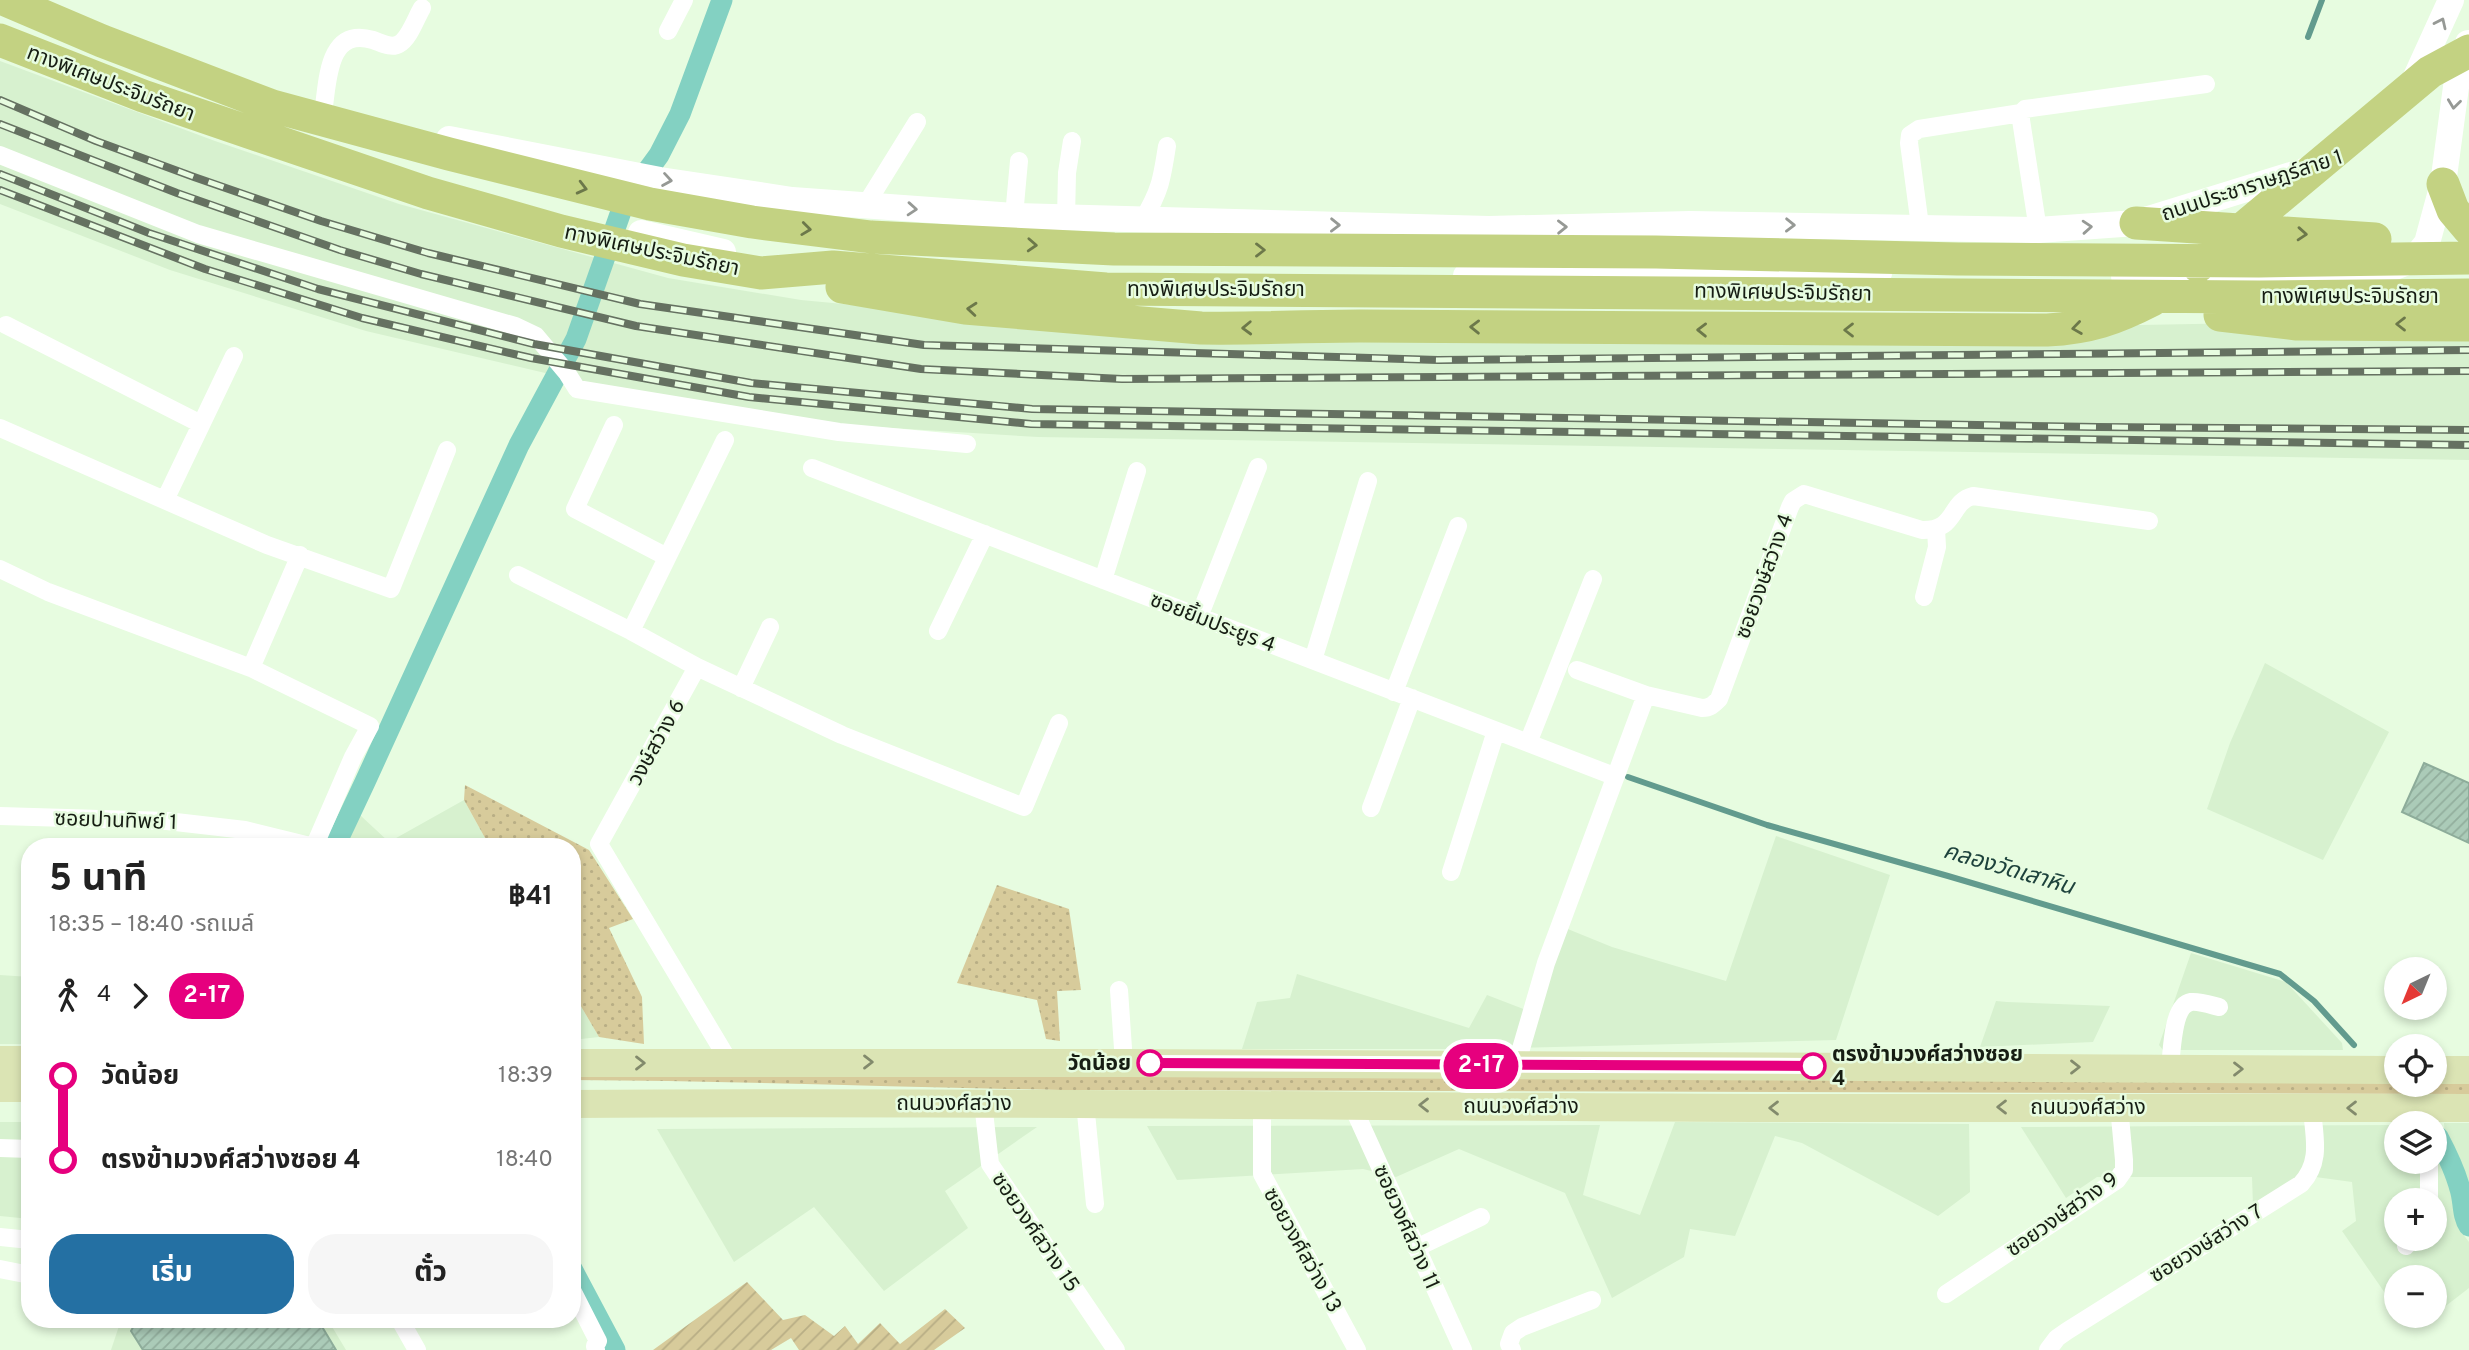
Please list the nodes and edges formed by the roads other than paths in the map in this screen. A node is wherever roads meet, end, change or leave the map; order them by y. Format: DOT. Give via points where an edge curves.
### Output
graph roads {
  1 [pos="6,0"];
  2 [pos="33,0"];
  3 [pos="684,0"];
  4 [pos="2451,0"];
  5 [pos="422,8"];
  6 [pos="0,24"];
  7 [pos="668,31"];
  8 [pos="2469,38"];
  9 [pos="0,40"];
  10 [pos="2469,51"];
  11 [pos="2206,84"];
  12 [pos="324,106"];
  13 [pos="2021,113"];
  14 [pos="917,122"];
  15 [pos="1072,141"];
  16 [pos="1167,146"];
  17 [pos="0,155"];
  18 [pos="1019,161"];
  19 [pos="2443,184"];
  20 [pos="865,206"];
  21 [pos="1014,216"];
  22 [pos="1066,218"];
  23 [pos="1142,221"];
  24 [pos="2136,223"];
  25 [pos="1920,226"];
  26 [pos="2469,229"];
  27 [pos="2038,230"];
  28 [pos="2427,243"];
  29 [pos="2469,250"];
  30 [pos="2469,258"];
  31 [pos="761,273"];
  32 [pos="1856,273"];
  33 [pos="2469,295"];
  34 [pos="6,325"];
  35 [pos="2469,325"];
  36 [pos="234,356"];
  37 [pos="201,424"];
  38 [pos="614,425"];
  39 [pos="0,428"];
  40 [pos="725,440"];
  41 [pos="967,444"];
  42 [pos="447,450"];
  43 [pos="1258,467"];
  44 [pos="812,468"];
  45 [pos="1137,471"];
  46 [pos="1368,481"];
  47 [pos="165,500"];
  48 [pos="2149,522"];
  49 [pos="1458,526"];
  50 [pos="1936,529"];
  51 [pos="985,534"];
  52 [pos="300,555"];
  53 [pos="667,557"];
  54 [pos="0,569"];
  55 [pos="518,575"];
  56 [pos="1593,579"];
  57 [pos="1103,580"];
  58 [pos="1924,597"];
  59 [pos="1199,617"];
  60 [pos="771,627"];
  61 [pos="631,631"];
  62 [pos="938,631"];
  63 [pos="1313,660"];
  64 [pos="697,667"];
  65 [pos="251,668"];
  66 [pos="1577,670"];
  67 [pos="741,688"];
  68 [pos="1394,692"];
  69 [pos="1646,695"];
  70 [pos="1412,698"];
  71 [pos="1059,723"];
  72 [pos="1496,731"];
  73 [pos="1528,743"];
  74 [pos="1615,776"];
  75 [pos="1371,807"];
  76 [pos="0,816"];
  77 [pos="275,838"];
  78 [pos="318,838"];
  79 [pos="1451,872"];
  80 [pos="1119,990"];
  81 [pos="2219,1007"];
  82 [pos="0,1060"];
  83 [pos="21,1060"];
  84 [pos="581,1063"];
  85 [pos="730,1063"];
  86 [pos="1124,1063"];
  87 [pos="1516,1066"];
  88 [pos="2170,1068"];
  89 [pos="2384,1070"];
  90 [pos="2447,1070"];
  91 [pos="2469,1070"];
  92 [pos="0,1088"];
  93 [pos="21,1088"];
  94 [pos="983,1103"];
  95 [pos="1085,1103"];
  96 [pos="581,1104"];
  97 [pos="1262,1104"];
  98 [pos="1352,1105"];
  99 [pos="2119,1106"];
  100 [pos="0,1107"];
  101 [pos="21,1107"];
  102 [pos="2469,1108"];
  103 [pos="2312,1109"];
  104 [pos="2447,1112"];
  105 [pos="2384,1113"];
  106 [pos="0,1148"];
  107 [pos="21,1149"];
  108 [pos="1095,1204"];
  109 [pos="1481,1217"];
  110 [pos="0,1237"];
  111 [pos="21,1239"];
  112 [pos="1416,1248"];
  113 [pos="0,1269"];
  114 [pos="21,1273"];
  115 [pos="1947,1294"];
  116 [pos="1592,1300"];
  117 [pos="581,1310"];
  118 [pos="405,1328"];
  119 [pos="597,1345"];
  120 [pos="417,1350"];
  121 [pos="1116,1350"];
  122 [pos="1357,1350"];
  123 [pos="1463,1350"];
  124 [pos="1512,1350"];
  125 [pos="2048,1350"];
  1 -- 30 [label="highway, ทางพิเศษประจิมรัถยา, one-way" via="272,106 640,202 872,237 1114,249 1656,252 1972,260"];
  2 -- 12 [label="main road, ถนนประชาราษฎร์สาย 1"];
  3 -- 7 [label="street"];
  24 -- 4 [label="main road, ถนนประชาราษฎร์สาย 1, one-way" via="2343,158 2387,121 2415,82"];
  5 -- 12 [label="street" via="399,44 356,38 339,47 332,59"];
  6 -- 32 [label="main road" via="267,129 422,177 776,264 864,275 1104,280"];
  8 -- 19 [label="main road, one-way" via="2456,87"];
  9 -- 31 [label="highway, ทางพิเศษประจิมรัถยา" via="143,96 428,193 656,254"];
  10 -- 31 [label="highway, one-way" via="2430,72 2151,301 2079,328 1201,328 965,308"];
  11 -- 13 [label="street"];
  12 -- 20 [label="main road, ถนนประชาราษฎร์สาย 1, one-way" via="391,127 552,159 792,200"];
  13 -- 25 [label="street" via="1919,128 1910,135"];
  13 -- 27 [label="street"];
  14 -- 20 [label="street"];
  15 -- 22 [label="street"];
  16 -- 23 [label="street" via="1162,183"];
  17 -- 41 [label="street" via="198,233 515,327 536,336 577,389 839,432"];
  18 -- 21 [label="street"];
  19 -- 26 [label="highway"];
  19 -- 28 [label="main road"];
  20 -- 21 [label="main road, ถนนประชาราษฎร์สาย 1, one-way"];
  21 -- 22 [label="main road, ถนนประชาราษฎร์สาย 1"];
  22 -- 23 [label="main road, ถนนประชาราษฎร์สาย 1"];
  23 -- 25 [label="main road, ถนนประชาราษฎร์สาย 1, one-way" via="1489,229 1690,224"];
  27 -- 24 [label="main road, ถนนประชาราษฎร์สาย 1, one-way"];
  24 -- 28 [label="highway, one-way"];
  25 -- 27 [label="main road, ถนนประชาราษฎร์สาย 1"];
  28 -- 29 [label="highway"];
  28 -- 32 [label="main road" via="2405,263 2381,272 2322,279"];
  31 -- 33 [label="highway, ทางพิเศษประจิมรัถยา" via="833,267 1106,289"];
  35 -- 32 [label="highway, one-way" via="2297,324"];
  34 -- 37 [label="street"];
  36 -- 37 [label="street"];
  37 -- 47 [label="street"];
  38 -- 53 [label="street" via="575,509"];
  39 -- 47 [label="street"];
  40 -- 53 [label="street"];
  42 -- 52 [label="street" via="391,589"];
  43 -- 59 [label="street"];
  44 -- 51 [label="street, ซอยยิ้มประยูร 4"];
  45 -- 57 [label="street"];
  46 -- 63 [label="street"];
  47 -- 52 [label="street"];
  48 -- 50 [label="street" via="1973,496"];
  49 -- 68 [label="street"];
  50 -- 58 [label="street" via="1937,547"];
  50 -- 69 [label="street, ซอยวงษ์สว่าง 4" via="1922,530 1804,494 1798,497 1790,507 1719,699 1702,708"];
  51 -- 57 [label="street, ซอยยิ้มประยูร 4"];
  51 -- 62 [label="street"];
  52 -- 65 [label="street"];
  53 -- 61 [label="street"];
  54 -- 65 [label="street" via="48,592"];
  55 -- 61 [label="street"];
  56 -- 73 [label="street"];
  57 -- 59 [label="street, ซอยยิ้มประยูร 4"];
  59 -- 63 [label="street, ซอยยิ้มประยูร 4"];
  60 -- 67 [label="street"];
  61 -- 64 [label="street"];
  63 -- 68 [label="street, ซอยยิ้มประยูร 4"];
  64 -- 67 [label="street"];
  64 -- 85 [label="street, วงษ์สว่าง 6" via="599,844"];
  65 -- 78 [label="street" via="370,726"];
  66 -- 69 [label="street, ซอยวงษ์สว่าง 4"];
  67 -- 71 [label="street" via="842,735 1024,807"];
  68 -- 70 [label="street, ซอยยิ้มประยูร 4"];
  69 -- 74 [label="street"];
  70 -- 72 [label="street, ซอยยิ้มประยูร 4"];
  70 -- 75 [label="street"];
  72 -- 73 [label="street, ซอยยิ้มประยูร 4"];
  72 -- 79 [label="street"];
  73 -- 74 [label="street, ซอยยิ้มประยูร 4"];
  74 -- 87 [label="street" via="1546,963"];
  76 -- 77 [label="street, ซอยปานทิพย์ 1" via="167,821"];
  80 -- 86 [label="street"];
  81 -- 88 [label="street" via="2191,1002 2182,1008 2176,1020"];
  82 -- 83 [label="main road"];
  84 -- 85 [label="main road, ถนนวงศ์สว่าง, one-way"];
  85 -- 86 [label="main road, ถนนวงศ์สว่าง, one-way"];
  86 -- 87 [label="main road, ถนนวงศ์สว่าง"];
  87 -- 88 [label="main road, ถนนวงศ์สว่าง, one-way"];
  88 -- 89 [label="main road, ถนนวงศ์สว่าง, one-way"];
  90 -- 91 [label="main road"];
  92 -- 93 [label="main road"];
  94 -- 95 [label="main road, ถนนวงศ์สว่าง"];
  94 -- 96 [label="main road, ถนนวงศ์สว่าง"];
  94 -- 121 [label="street, ซอยวงศ์สว่าง 15" via="990,1164"];
  95 -- 97 [label="main road, ถนนวงศ์สว่าง"];
  95 -- 108 [label="street"];
  97 -- 98 [label="main road, ถนนวงศ์สว่าง"];
  97 -- 122 [label="street, ซอยวงศ์สว่าง 13" via="1262,1174"];
  99 -- 98 [label="main road, ถนนวงศ์สว่าง, one-way"];
  98 -- 112 [label="street, ซอยวงศ์สว่าง 11"];
  99 -- 103 [label="main road, ถนนวงศ์สว่าง"];
  99 -- 115 [label="street, ซอยวงษ์สว่าง 9" via="2124,1170 2117,1180"];
  100 -- 101 [label="main road"];
  102 -- 104 [label="main road, ถนนวงศ์สว่าง"];
  105 -- 103 [label="main road, ถนนวงศ์สว่าง, one-way"];
  103 -- 125 [label="street, ซอยวงษ์สว่าง 7" via="2315,1158 2311,1173 2301,1184 2067,1331"];
  106 -- 107 [label="street"];
  109 -- 112 [label="street"];
  110 -- 111 [label="street"];
  112 -- 123 [label="street, ซอยวงศ์สว่าง 11"];
  113 -- 114 [label="street"];
  116 -- 124 [label="street" via="1522,1327 1513,1333"];
  117 -- 119 [label="street"];
  118 -- 120 [label="street"];
}
